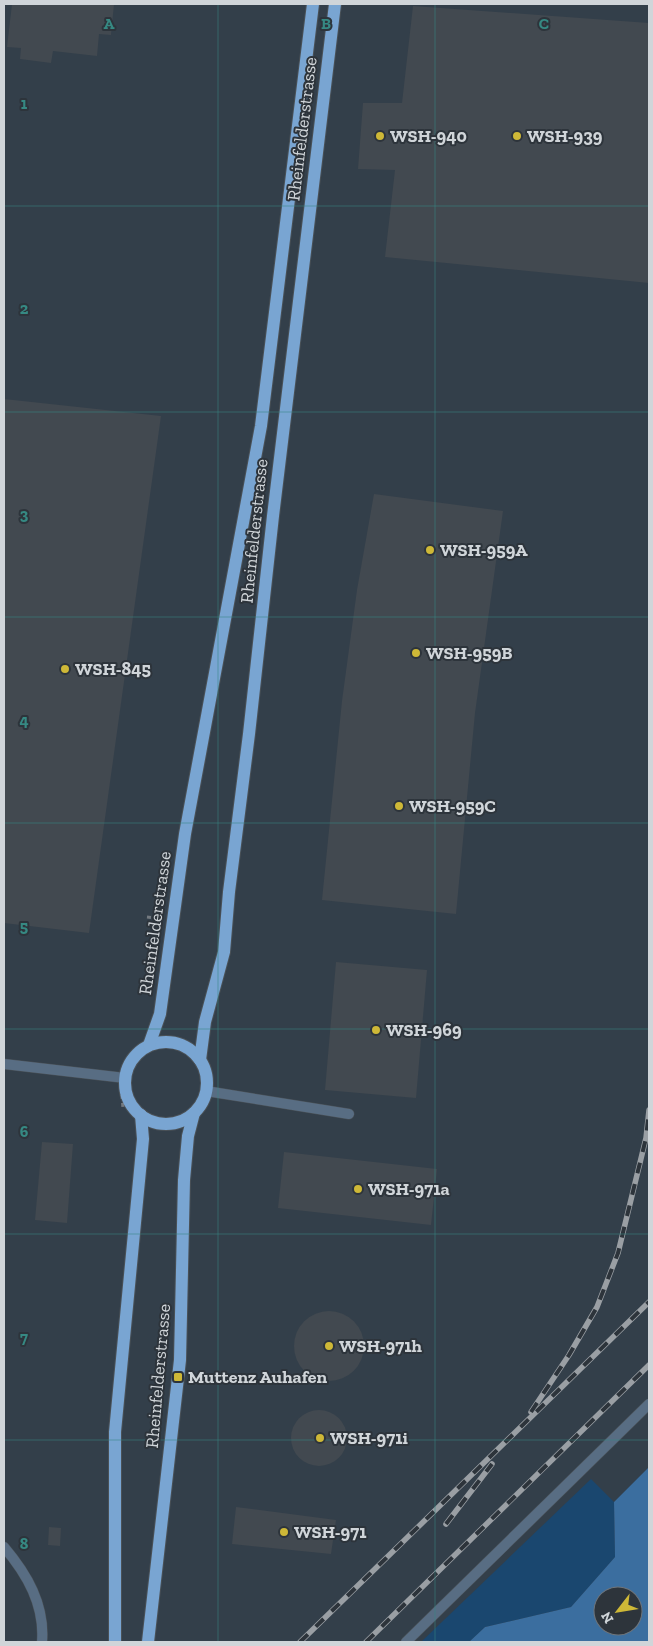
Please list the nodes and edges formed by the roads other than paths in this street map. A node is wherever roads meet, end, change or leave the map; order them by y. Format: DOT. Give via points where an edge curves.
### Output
graph roads {
  1 [pos="313,4"];
  2 [pos="335,4"];
  3 [pos="149,1045"];
  4 [pos="200,1060"];
  5 [pos="4,1064"];
  6 [pos="125,1078"];
  7 [pos="206,1091"];
  8 [pos="194,1113"];
  9 [pos="349,1114"];
  10 [pos="141,1115"];
  11 [pos="649,1404"];
  12 [pos="4,1547"];
  13 [pos="42,1642"];
  14 [pos="115,1642"];
  15 [pos="148,1642"];
  16 [pos="406,1642"];
  1 -- 3 [label="main road, Rheinfelderstrasse" via="261,426 185,834 160,1014"];
  2 -- 4 [label="main road, Rheinfelderstrasse" via="272,516 224,952 205,1022"];
  3 -- 4 [label="main road" via="172,1042 188,1048"];
  3 -- 6 [label="main road" via="133,1058"];
  4 -- 7 [label="main road" via="205,1069"];
  5 -- 6 [label="street"];
  6 -- 10 [label="main road" via="128,1099"];
  7 -- 8 [label="main road"];
  7 -- 9 [label="street"];
  8 -- 10 [label="main road" via="168,1124"];
  8 -- 15 [label="main road, Rheinfelderstrasse" via="188,1136 184,1180 180,1360"];
  10 -- 14 [label="main road, Rheinfelderstrasse" via="143,1139 115,1432"];
  11 -- 16 [label="street"];
  12 -- 13 [label="street" via="36,1596 44,1629"];
}
